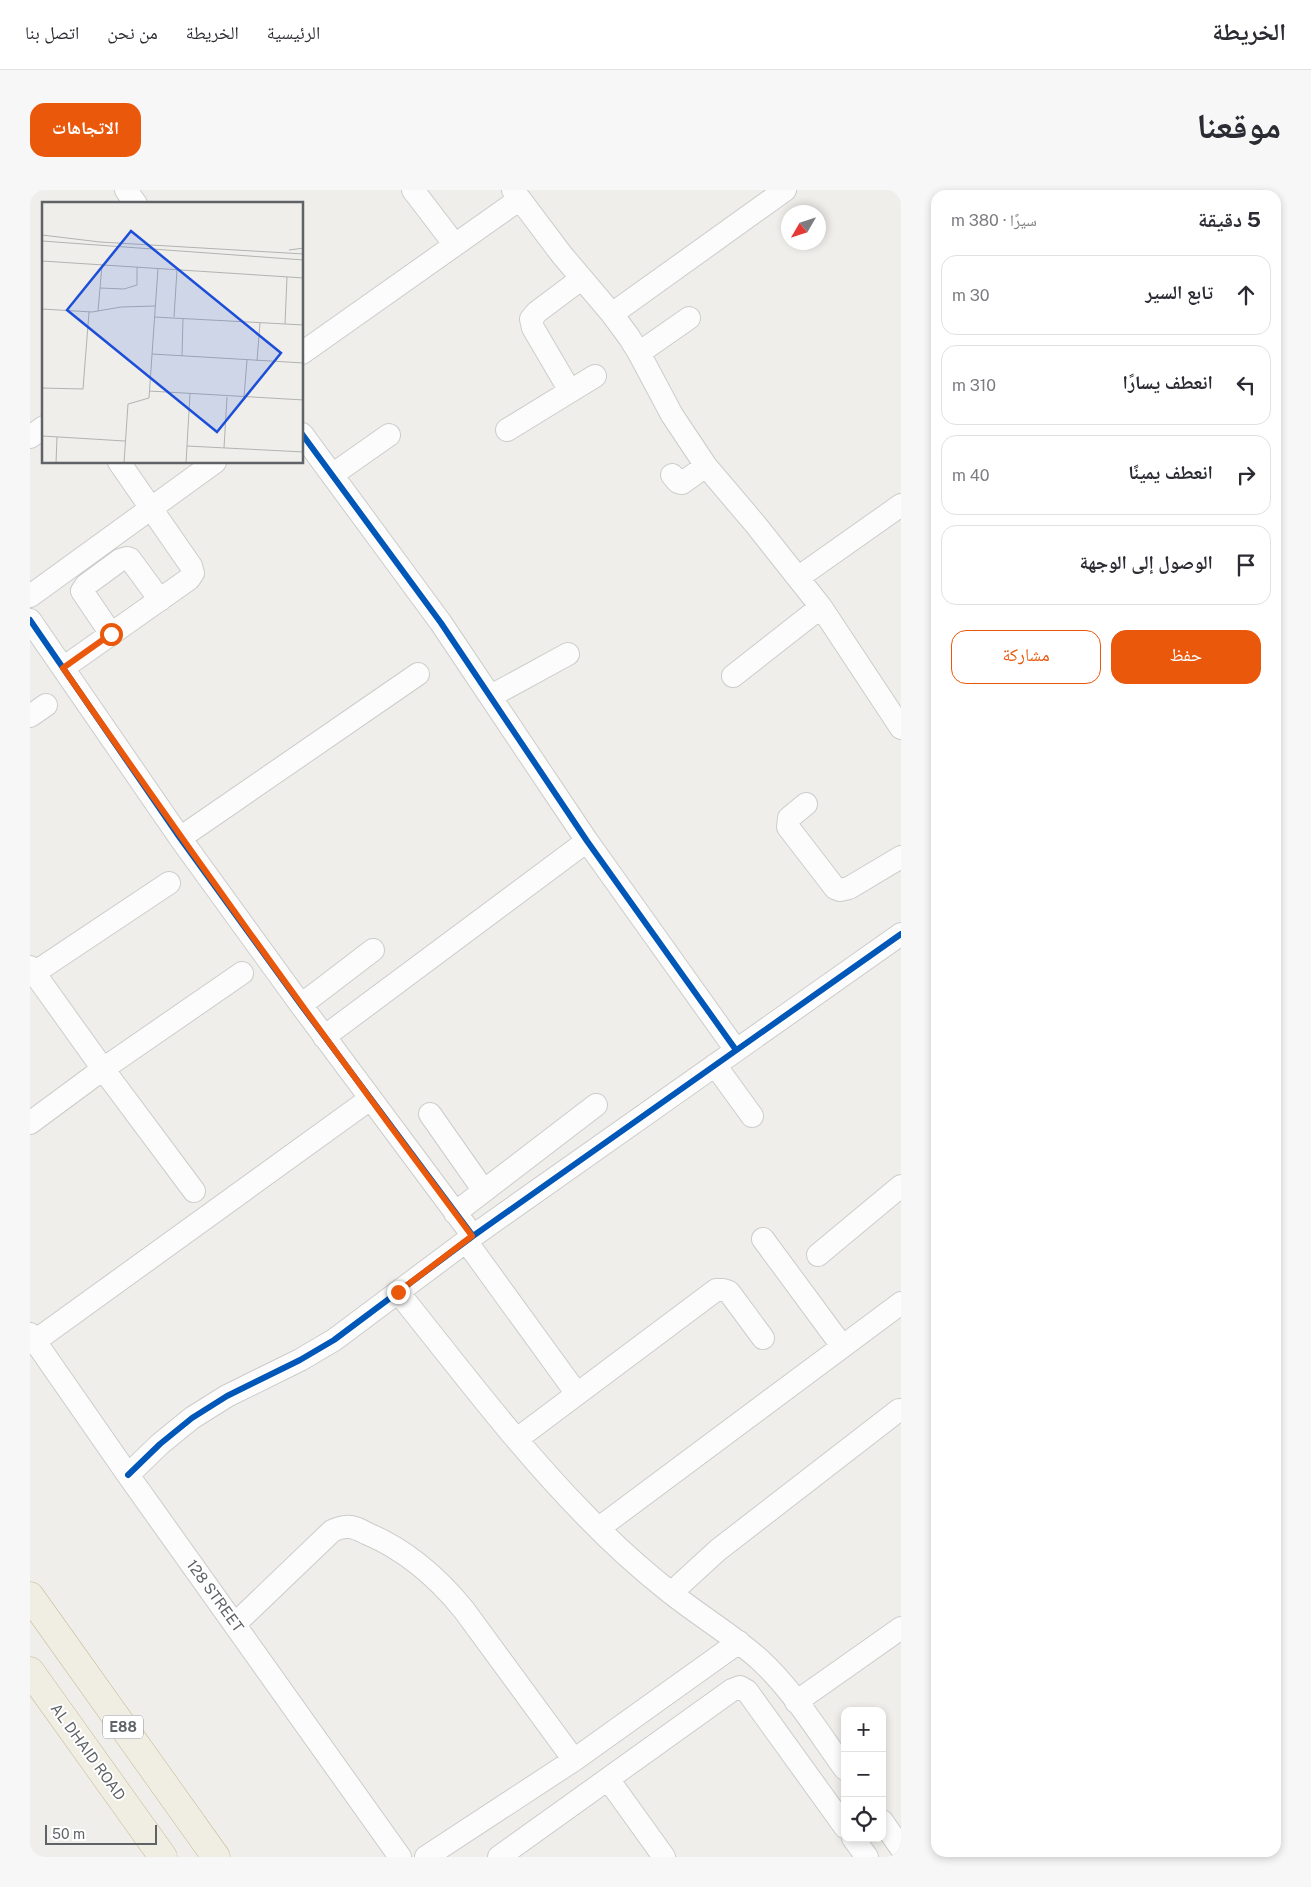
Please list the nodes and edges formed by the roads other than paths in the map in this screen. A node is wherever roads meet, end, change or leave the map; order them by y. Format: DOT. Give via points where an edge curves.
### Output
graph roads {
  1 [pos="126,190"];
  2 [pos="413,190"];
  3 [pos="785,190"];
  4 [pos="517,195"];
  5 [pos="135,202"];
  6 [pos="455,246"];
  7 [pos="581,279"];
  8 [pos="612,314"];
  9 [pos="689,318"];
  10 [pos="304,352"];
  11 [pos="639,353"];
  12 [pos="595,376"];
  13 [pos="570,391"];
  14 [pos="42,428"];
  15 [pos="507,430"];
  16 [pos="389,435"];
  17 [pos="30,437"];
  18 [pos="304,437"];
  19 [pos="120,464"];
  20 [pos="212,464"];
  21 [pos="706,466"];
  22 [pos="332,474"];
  23 [pos="672,476"];
  24 [pos="901,505"];
  25 [pos="151,508"];
  26 [pos="799,577"];
  27 [pos="30,596"];
  28 [pos="160,600"];
  29 [pos="821,607"];
  30 [pos="30,620"];
  31 [pos="111,634"];
  32 [pos="568,654"];
  33 [pos="63,668"];
  34 [pos="418,674"];
  35 [pos="733,676"];
  36 [pos="491,696"];
  37 [pos="901,728"];
  38 [pos="806,804"];
  39 [pos="180,838"];
  40 [pos="587,841"];
  41 [pos="901,857"];
  42 [pos="169,883"];
  43 [pos="901,934"];
  44 [pos="373,950"];
  45 [pos="32,970"];
  46 [pos="242,973"];
  47 [pos="300,1005"];
  48 [pos="324,1037"];
  49 [pos="736,1050"];
  50 [pos="715,1065"];
  51 [pos="103,1069"];
  52 [pos="370,1099"];
  53 [pos="596,1105"];
  54 [pos="430,1114"];
  55 [pos="752,1116"];
  56 [pos="30,1122"];
  57 [pos="901,1186"];
  58 [pos="194,1191"];
  59 [pos="484,1191"];
  60 [pos="455,1213"];
  61 [pos="469,1238"];
  62 [pos="763,1239"];
  63 [pos="818,1256"];
  64 [pos="398,1292"];
  65 [pos="901,1303"];
  66 [pos="32,1338"];
  67 [pos="763,1338"];
  68 [pos="842,1346"];
  69 [pos="577,1394"];
  70 [pos="899,1410"];
  71 [pos="517,1439"];
  72 [pos="128,1475"];
  73 [pos="599,1528"];
  74 [pos="671,1593"];
  75 [pos="30,1596"];
  76 [pos="235,1624"];
  77 [pos="901,1628"];
  78 [pos="739,1642"];
  79 [pos="30,1671"];
  80 [pos="796,1702"];
  81 [pos="574,1760"];
  82 [pos="841,1764"];
  83 [pos="608,1779"];
  84 [pos="841,1820"];
  85 [pos="856,1842"];
  86 [pos="163,1857"];
  87 [pos="216,1857"];
  88 [pos="400,1857"];
  89 [pos="426,1857"];
  90 [pos="500,1857"];
  91 [pos="664,1857"];
  92 [pos="867,1857"];
  1 -- 5 [label="street"];
  2 -- 6 [label="street"];
  3 -- 8 [label="street"];
  4 -- 6 [label="street"];
  4 -- 7 [label="street"];
  6 -- 10 [label="street"];
  7 -- 8 [label="street"];
  7 -- 13 [label="street" via="532,319 533,328"];
  8 -- 11 [label="street"];
  9 -- 11 [label="street"];
  11 -- 21 [label="street" via="672,415"];
  12 -- 13 [label="street"];
  13 -- 15 [label="street"];
  14 -- 17 [label="street"];
  16 -- 22 [label="street"];
  18 -- 22 [label="street"];
  19 -- 25 [label="street"];
  20 -- 25 [label="street"];
  21 -- 23 [label="street" via="682,483"];
  21 -- 26 [label="street"];
  22 -- 36 [label="street"];
  24 -- 26 [label="street"];
  25 -- 27 [label="street"];
  25 -- 28 [label="street" via="193,570 192,577"];
  26 -- 29 [label="street"];
  28 -- 31 [label="street"];
  28 -- 31 [label="street" via="130,559 120,560 82,591"];
  29 -- 35 [label="street"];
  29 -- 37 [label="street"];
  30 -- 33 [label="street"];
  31 -- 33 [label="street"];
  32 -- 36 [label="street"];
  33 -- 39 [label="street"];
  34 -- 39 [label="street"];
  36 -- 40 [label="street"];
  38 -- 41 [label="street" via="789,818 788,826 835,888 850,888"];
  39 -- 47 [label="street"];
  40 -- 48 [label="street"];
  40 -- 49 [label="street"];
  42 -- 45 [label="street"];
  43 -- 49 [label="street"];
  44 -- 47 [label="street"];
  45 -- 51 [label="street"];
  46 -- 51 [label="street"];
  47 -- 48 [label="street"];
  48 -- 52 [label="street"];
  49 -- 50 [label="street"];
  50 -- 55 [label="street"];
  50 -- 61 [label="street"];
  51 -- 56 [label="street"];
  51 -- 58 [label="street"];
  52 -- 60 [label="street"];
  52 -- 66 [label="street"];
  53 -- 59 [label="street"];
  54 -- 59 [label="street"];
  57 -- 63 [label="street"];
  59 -- 60 [label="street"];
  60 -- 61 [label="street"];
  61 -- 64 [label="street"];
  61 -- 69 [label="street"];
  62 -- 68 [label="street"];
  64 -- 71 [label="street"];
  64 -- 72 [label="street" via="334,1340 192,1418"];
  65 -- 68 [label="street"];
  66 -- 72 [label="street, 128 STREET"];
  67 -- 69 [label="street" via="729,1292 716,1290"];
  68 -- 73 [label="street"];
  69 -- 71 [label="street"];
  70 -- 74 [label="street" via="718,1550"];
  71 -- 73 [label="street"];
  72 -- 76 [label="street, 128 STREET"];
  73 -- 74 [label="street"];
  74 -- 78 [label="street"];
  75 -- 87 [label="highway, E88"];
  76 -- 81 [label="street" via="332,1531 348,1526 356,1528 405,1553 447,1589"];
  76 -- 88 [label="street, 128 STREET"];
  77 -- 80 [label="street"];
  78 -- 80 [label="street" via="767,1667"];
  78 -- 81 [label="street"];
  79 -- 86 [label="highway, AL DHAID ROAD / E88"];
  80 -- 82 [label="street"];
  81 -- 89 [label="street"];
  83 -- 84 [label="street" via="740,1687 747,1691"];
  83 -- 90 [label="street"];
  83 -- 91 [label="street"];
  85 -- 92 [label="street"];
}
